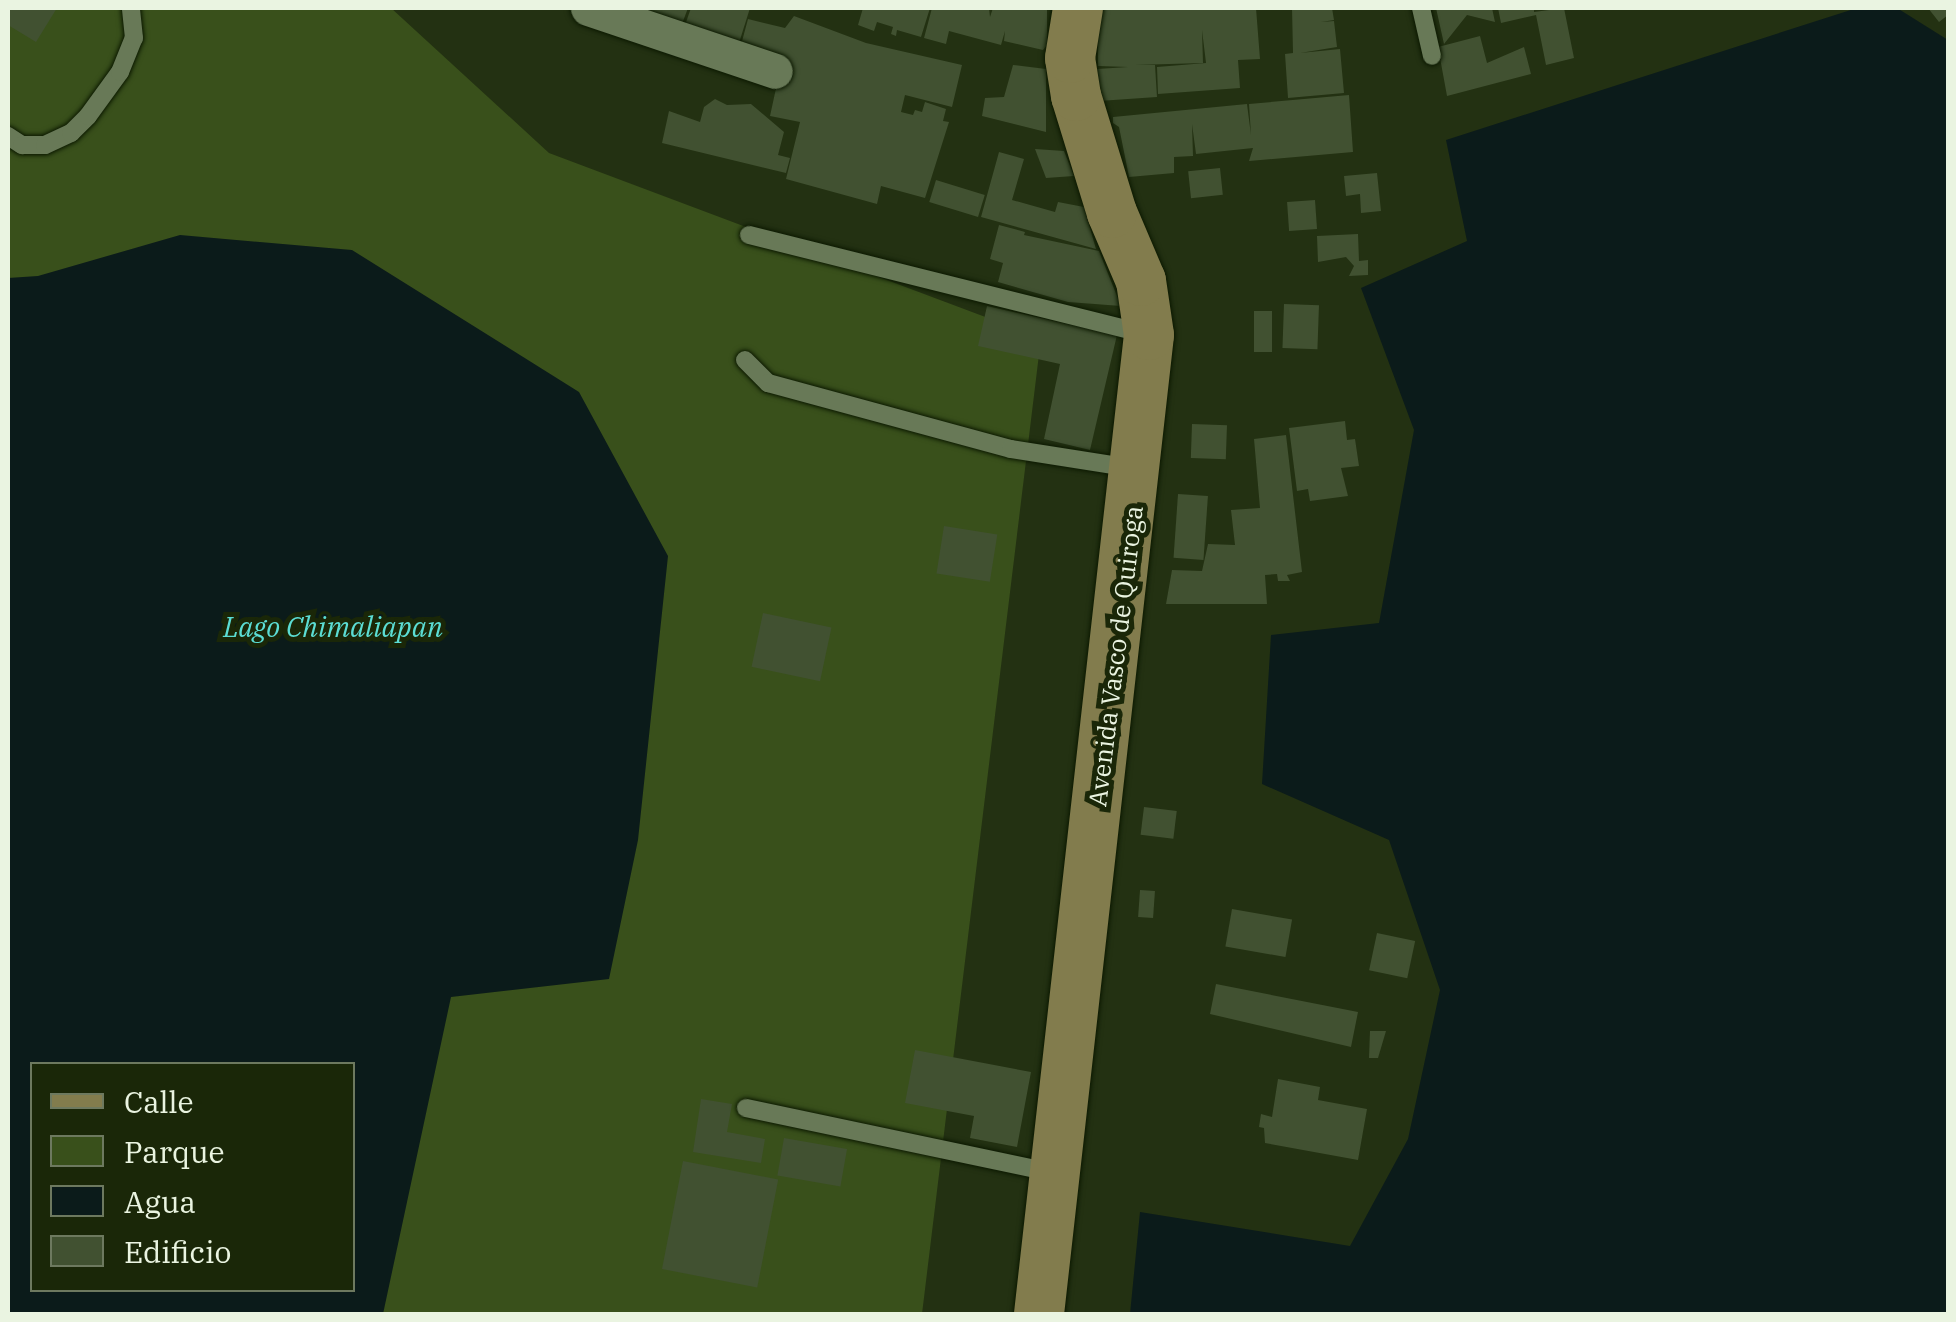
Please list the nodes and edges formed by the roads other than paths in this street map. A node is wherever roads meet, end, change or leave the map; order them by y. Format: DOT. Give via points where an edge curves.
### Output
graph roads {
  1 [pos="131,8"];
  2 [pos="588,8"];
  3 [pos="1078,8"];
  4 [pos="1421,8"];
  5 [pos="1432,56"];
  6 [pos="775,71"];
  7 [pos="8,136"];
  8 [pos="750,235"];
  9 [pos="1149,335"];
  10 [pos="745,360"];
  11 [pos="1137,469"];
  12 [pos="746,1108"];
  13 [pos="1056,1174"];
  14 [pos="1039,1314"];
  1 -- 7 [label="lane" via="134,38 120,72 88,116 45,145 22,145"];
  2 -- 6 [label="street"];
  3 -- 9 [label="street, Avenida Vasco de Quiroga" via="1070,58 1076,96 1141,281"];
  4 -- 5 [label="lane"];
  8 -- 9 [label="lane"];
  9 -- 11 [label="street, Avenida Vasco de Quiroga"];
  10 -- 11 [label="lane" via="768,383 1011,449"];
  11 -- 13 [label="street, Avenida Vasco de Quiroga"];
  12 -- 13 [label="lane"];
  13 -- 14 [label="street, Avenida Vasco de Quiroga"];
}
